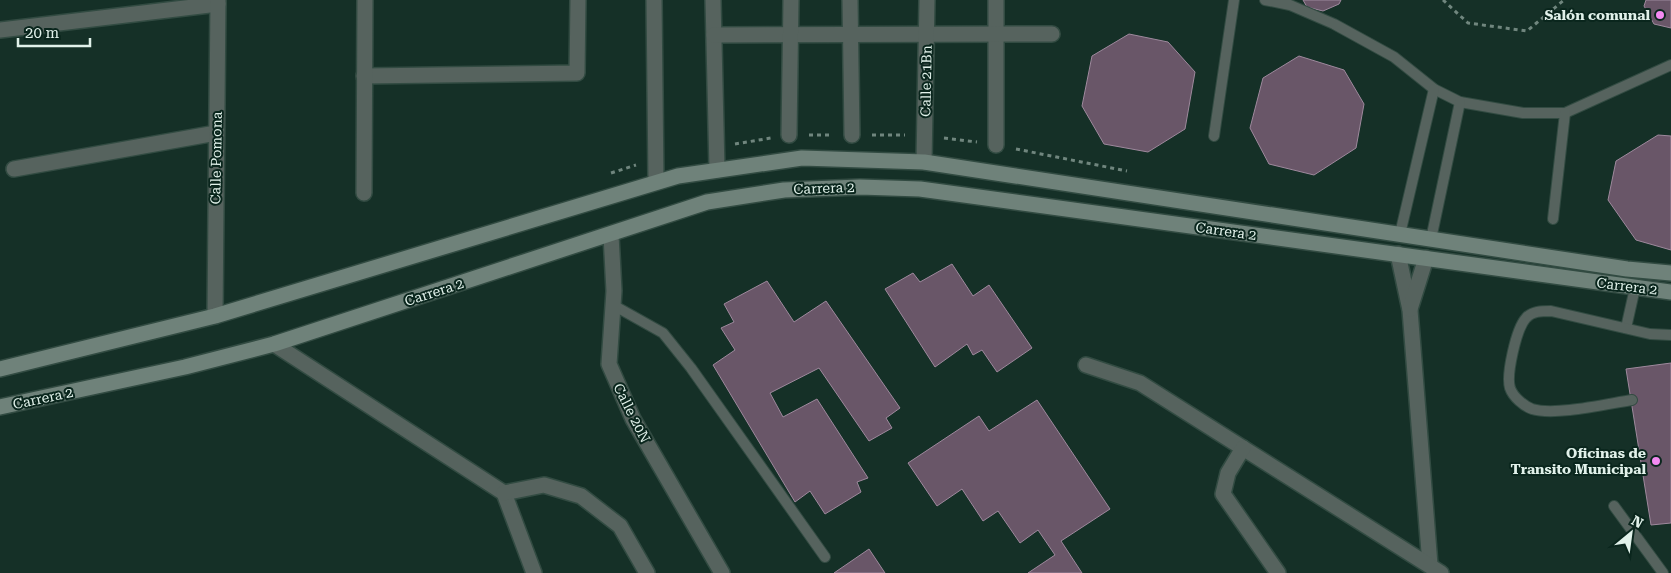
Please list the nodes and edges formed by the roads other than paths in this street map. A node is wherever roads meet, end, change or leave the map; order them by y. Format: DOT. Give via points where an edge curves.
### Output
graph roads {
  1 [pos="365,0"];
  2 [pos="578,0"];
  3 [pos="654,0"];
  4 [pos="713,0"];
  5 [pos="790,0"];
  6 [pos="850,0"];
  7 [pos="927,0"];
  8 [pos="996,0"];
  9 [pos="1234,0"];
  10 [pos="1265,0"];
  11 [pos="218,2"];
  12 [pos="0,30"];
  13 [pos="926,34"];
  14 [pos="996,34"];
  15 [pos="1052,34"];
  16 [pos="714,35"];
  17 [pos="791,35"];
  18 [pos="849,35"];
  19 [pos="1671,65"];
  20 [pos="364,76"];
  21 [pos="1434,89"];
  22 [pos="1460,102"];
  23 [pos="1565,113"];
  24 [pos="216,133"];
  25 [pos="852,134"];
  26 [pos="790,135"];
  27 [pos="1214,136"];
  28 [pos="996,145"];
  29 [pos="924,162"];
  30 [pos="14,169"];
  31 [pos="717,170"];
  32 [pos="656,182"];
  33 [pos="364,192"];
  34 [pos="1553,218"];
  35 [pos="1400,234"];
  36 [pos="611,235"];
  37 [pos="1431,240"];
  38 [pos="1398,254"];
  39 [pos="1426,258"];
  40 [pos="1671,273"];
  41 [pos="1635,288"];
  42 [pos="1671,292"];
  43 [pos="613,305"];
  44 [pos="1410,310"];
  45 [pos="215,316"];
  46 [pos="1626,328"];
  47 [pos="1671,335"];
  48 [pos="274,344"];
  49 [pos="1086,365"];
  50 [pos="0,369"];
  51 [pos="1632,400"];
  52 [pos="0,407"];
  53 [pos="1243,448"];
  54 [pos="504,493"];
  55 [pos="1614,506"];
  56 [pos="825,558"];
  57 [pos="1436,569"];
  58 [pos="534,573"];
  59 [pos="647,573"];
  60 [pos="722,573"];
  61 [pos="1278,573"];
  62 [pos="1663,573"];
  1 -- 20 [label="street"];
  2 -- 20 [label="street" via="577,73"];
  3 -- 32 [label="street"];
  4 -- 16 [label="street"];
  5 -- 17 [label="street"];
  6 -- 18 [label="street"];
  7 -- 13 [label="street, Calle 21Bn"];
  8 -- 14 [label="street"];
  9 -- 27 [label="lane"];
  10 -- 21 [label="lane" via="1290,5 1334,24 1394,57"];
  11 -- 12 [label="street"];
  11 -- 24 [label="street, Calle Pomona"];
  13 -- 14 [label="street"];
  13 -- 18 [label="street"];
  13 -- 29 [label="street, Calle 21Bn"];
  14 -- 15 [label="street"];
  14 -- 28 [label="street"];
  16 -- 17 [label="street"];
  16 -- 31 [label="street"];
  17 -- 18 [label="street"];
  17 -- 26 [label="street"];
  18 -- 25 [label="street"];
  19 -- 23 [label="lane"];
  20 -- 33 [label="street"];
  21 -- 22 [label="lane"];
  21 -- 35 [label="lane"];
  22 -- 23 [label="lane" via="1523,113"];
  22 -- 37 [label="lane"];
  23 -- 34 [label="lane"];
  24 -- 30 [label="street"];
  24 -- 45 [label="street, Calle Pomona"];
  29 -- 31 [label="main road, Carrera 2" via="802,158"];
  29 -- 35 [label="main road, Carrera 2"];
  31 -- 32 [label="main road, Carrera 2"];
  32 -- 45 [label="main road, Carrera 2"];
  35 -- 37 [label="main road, Carrera 2"];
  36 -- 38 [label="main road, Carrera 2" via="707,202 784,190 860,187 920,189"];
  36 -- 43 [label="street, Calle 20N"];
  36 -- 48 [label="main road, Carrera 2"];
  37 -- 40 [label="main road, Carrera 2"];
  38 -- 39 [label="main road, Carrera 2"];
  38 -- 44 [label="street"];
  39 -- 41 [label="main road, Carrera 2"];
  39 -- 44 [label="street"];
  41 -- 42 [label="main road, Carrera 2"];
  41 -- 46 [label="lane"];
  43 -- 56 [label="lane" via="663,333"];
  43 -- 60 [label="street, Calle 20N" via="609,364 633,419"];
  44 -- 57 [label="street"];
  45 -- 50 [label="main road, Carrera 2"];
  46 -- 47 [label="lane"];
  46 -- 51 [label="lane" via="1551,311 1536,312 1526,317 1514,343 1510,388 1517,399 1531,408 1549,412"];
  48 -- 52 [label="main road, Carrera 2" via="186,367"];
  48 -- 54 [label="street"];
  49 -- 53 [label="street" via="1140,383"];
  53 -- 57 [label="street"];
  53 -- 61 [label="street" via="1228,473 1223,494"];
  54 -- 58 [label="street"];
  54 -- 59 [label="street" via="544,484 581,496 620,526"];
  55 -- 62 [label="lane"];
}
